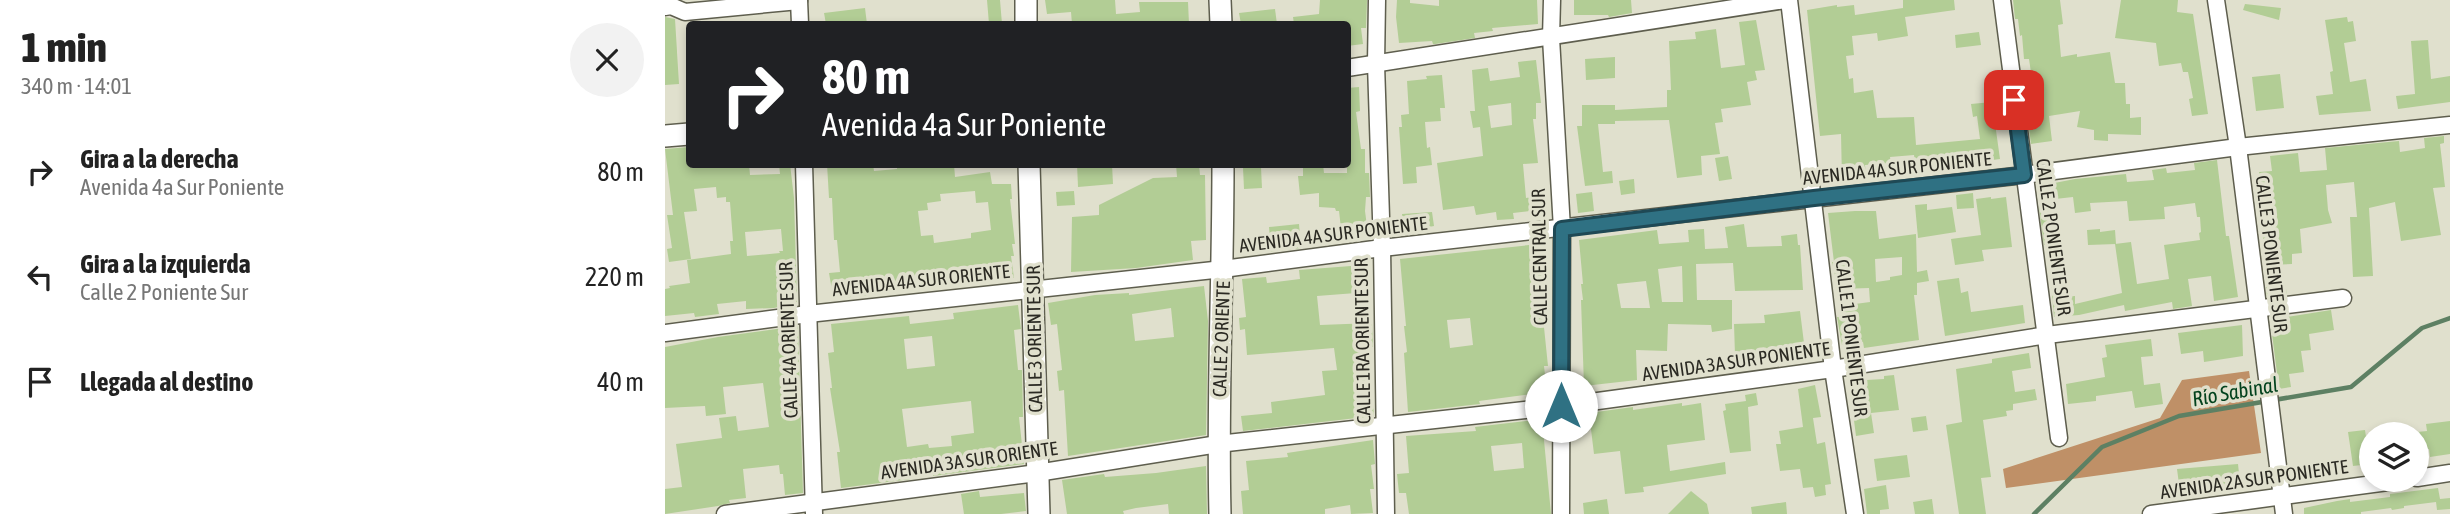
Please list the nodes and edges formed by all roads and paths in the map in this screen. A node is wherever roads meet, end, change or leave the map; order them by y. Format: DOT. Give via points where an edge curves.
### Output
graph roads {
  1 [pos="1025,0"];
  2 [pos="1220,0"];
  3 [pos="1377,0"];
  4 [pos="1552,0"];
  5 [pos="1787,0"];
  6 [pos="2002,0"];
  7 [pos="2216,0"];
  8 [pos="799,1"];
  9 [pos="665,7"];
  10 [pos="800,21"];
  11 [pos="1026,21"];
  12 [pos="1221,21"];
  13 [pos="1551,38"];
  14 [pos="1376,64"];
  15 [pos="1351,67"];
  16 [pos="2450,125"];
  17 [pos="686,134"];
  18 [pos="665,136"];
  19 [pos="2238,147"];
  20 [pos="804,168"];
  21 [pos="1029,168"];
  22 [pos="1223,168"];
  23 [pos="2024,175"];
  24 [pos="1814,198"];
  25 [pos="1562,229"];
  26 [pos="1382,248"];
  27 [pos="1223,270"];
  28 [pos="1034,289"];
  29 [pos="2343,298"];
  30 [pos="2258,308"];
  31 [pos="808,314"];
  32 [pos="665,333"];
  33 [pos="2047,335"];
  34 [pos="1833,369"];
  35 [pos="1561,406"];
  36 [pos="1384,426"];
  37 [pos="2059,438"];
  38 [pos="1218,444"];
  39 [pos="1037,473"];
  40 [pos="2450,473"];
  41 [pos="2429,476"];
  42 [pos="2359,486"];
  43 [pos="2282,496"];
  44 [pos="814,508"];
  45 [pos="725,514"];
  46 [pos="1038,514"];
  47 [pos="1220,514"];
  48 [pos="1386,514"];
  49 [pos="1561,514"];
  50 [pos="1855,514"];
  51 [pos="2151,514"];
  52 [pos="2284,514"];
  1 -- 11 [label="main road"];
  2 -- 12 [label="main road"];
  3 -- 14 [label="street, CALLE 1RA ORIENTE SUR"];
  4 -- 13 [label="street, CALLE CENTRAL SUR"];
  5 -- 13 [label="street"];
  5 -- 24 [label="street, CALLE 1 PONIENTE SUR"];
  6 -- 23 [label="street, CALLE 2 PONIENTE SUR"];
  7 -- 19 [label="street, CALLE 3 PONIENTE SUR"];
  8 -- 9 [label="street" via="685,12"];
  8 -- 10 [label="street"];
  13 -- 14 [label="street"];
  13 -- 25 [label="street, CALLE CENTRAL SUR"];
  14 -- 15 [label="street"];
  14 -- 26 [label="street, CALLE 1RA ORIENTE SUR"];
  16 -- 19 [label="street, AVENIDA 4A SUR PONIENTE"];
  17 -- 18 [label="main road"];
  19 -- 23 [label="street, AVENIDA 4A SUR PONIENTE"];
  19 -- 30 [label="street, CALLE 3 PONIENTE SUR"];
  20 -- 31 [label="street, CALLE 4A ORIENTE SUR"];
  21 -- 28 [label="main road, CALLE 3 ORIENTE SUR"];
  22 -- 27 [label="main road, CALLE 2 ORIENTE"];
  23 -- 24 [label="street, AVENIDA 4A SUR PONIENTE"];
  23 -- 33 [label="street, CALLE 2 PONIENTE SUR"];
  24 -- 25 [label="street, AVENIDA 4A SUR PONIENTE"];
  24 -- 34 [label="street, CALLE 1 PONIENTE SUR"];
  25 -- 26 [label="street, AVENIDA 4A SUR PONIENTE"];
  25 -- 35 [label="street, CALLE CENTRAL SUR"];
  26 -- 27 [label="street, AVENIDA 4A SUR PONIENTE"];
  26 -- 36 [label="street, CALLE 1RA ORIENTE SUR"];
  27 -- 28 [label="street, AVENIDA 4A SUR ORIENTE"];
  27 -- 38 [label="main road, CALLE 2 ORIENTE"];
  28 -- 31 [label="street, AVENIDA 4A SUR ORIENTE"];
  28 -- 39 [label="main road, CALLE 3 ORIENTE SUR"];
  29 -- 30 [label="street, AVENIDA 3A SUR PONIENTE"];
  30 -- 33 [label="street, AVENIDA 3A SUR PONIENTE"];
  30 -- 43 [label="street, CALLE 3 PONIENTE SUR"];
  31 -- 32 [label="street, AVENIDA 4A SUR ORIENTE"];
  31 -- 44 [label="street, CALLE 4A ORIENTE SUR"];
  33 -- 34 [label="street, AVENIDA 3A SUR PONIENTE"];
  33 -- 37 [label="street, CALLE 2 PONIENTE SUR"];
  34 -- 35 [label="street, AVENIDA 3A SUR PONIENTE"];
  34 -- 50 [label="street, CALLE 1 PONIENTE SUR"];
  35 -- 36 [label="street, AVENIDA 3A SUR PONIENTE"];
  35 -- 49 [label="street, CALLE CENTRAL SUR"];
  36 -- 38 [label="street, AVENIDA 3A SUR PONIENTE"];
  36 -- 48 [label="street, CALLE 1RA ORIENTE SUR"];
  38 -- 39 [label="street, AVENIDA 3A SUR ORIENTE"];
  38 -- 47 [label="main road, CALLE 2 ORIENTE"];
  39 -- 44 [label="street, AVENIDA 3A SUR ORIENTE"];
  39 -- 46 [label="main road, CALLE 3 ORIENTE SUR"];
  40 -- 41 [label="street"];
  42 -- 43 [label="street, AVENIDA 2A SUR PONIENTE"];
  43 -- 51 [label="street, AVENIDA 2A SUR PONIENTE"];
  43 -- 52 [label="street, CALLE 3 PONIENTE SUR"];
  44 -- 45 [label="street, AVENIDA 3A SUR ORIENTE"];
}
